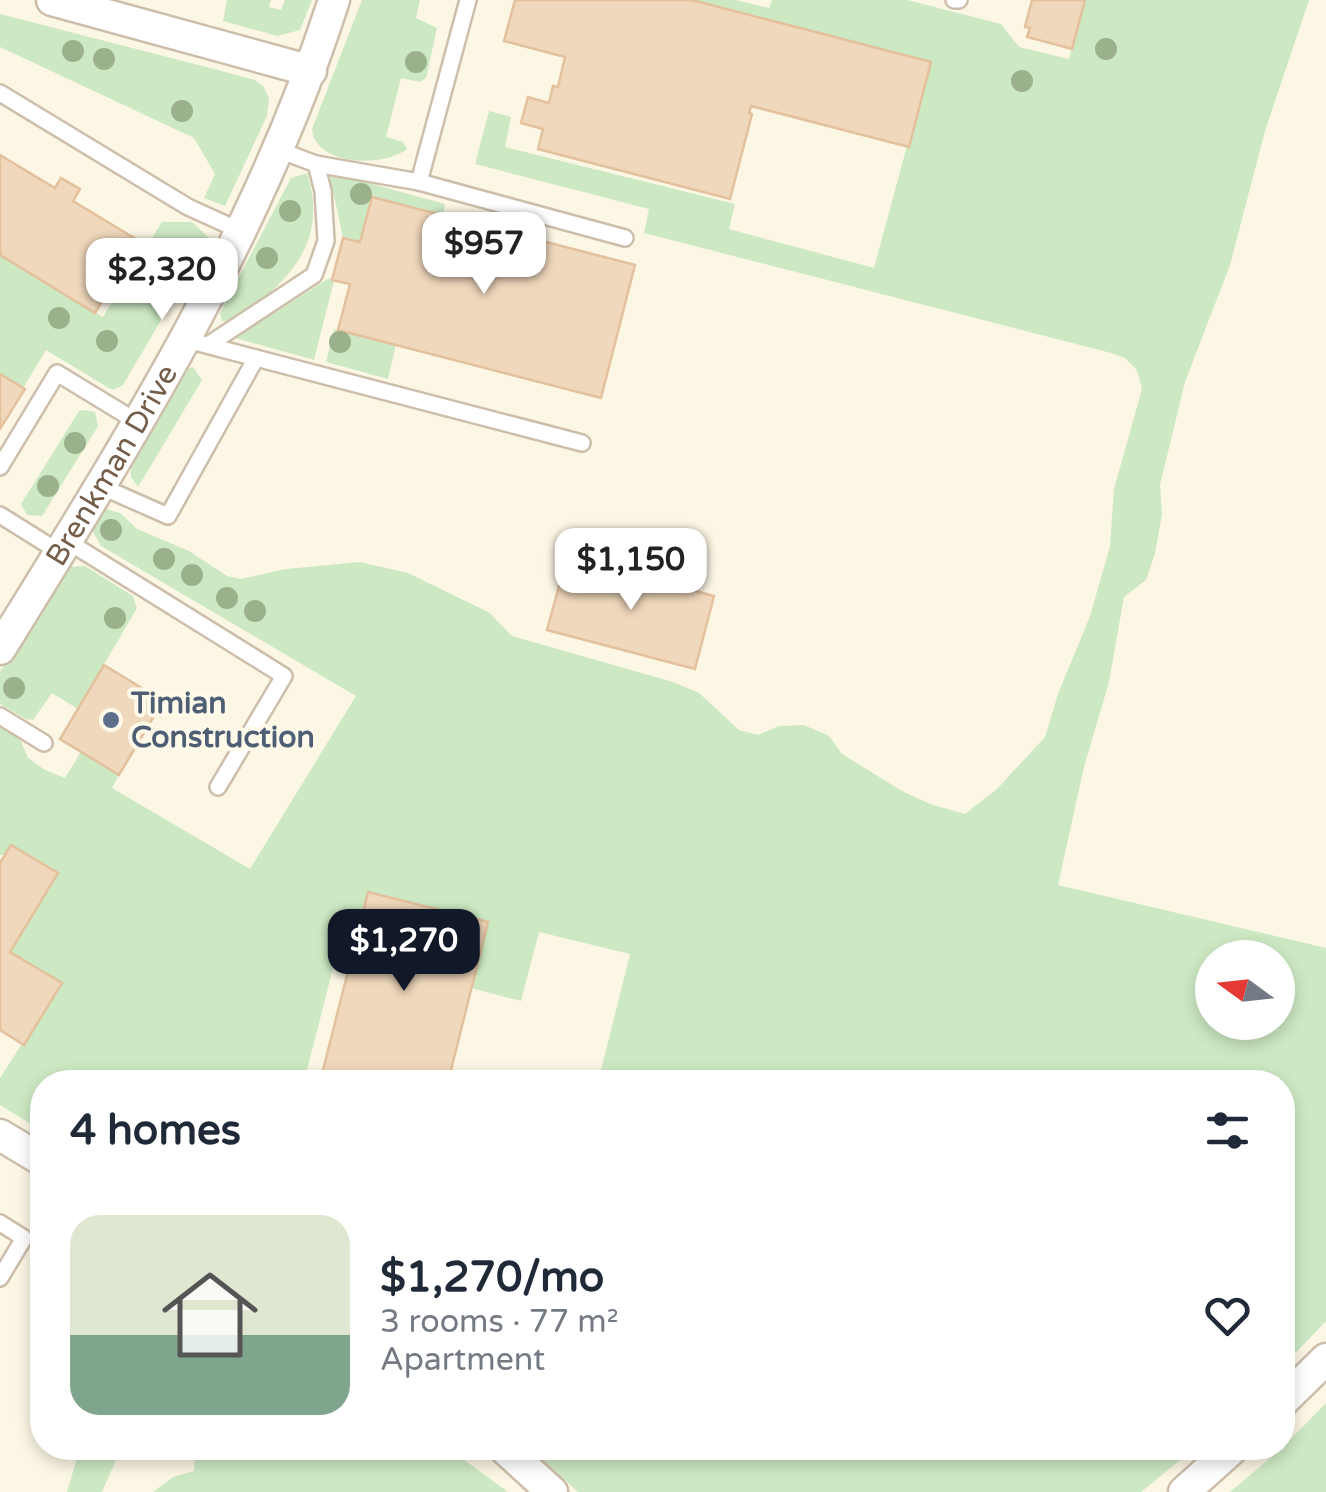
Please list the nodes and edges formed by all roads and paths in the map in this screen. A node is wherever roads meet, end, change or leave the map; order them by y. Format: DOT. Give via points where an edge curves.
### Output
graph roads {
  1 [pos="52,0"];
  2 [pos="334,0"];
  3 [pos="468,0"];
  4 [pos="311,72"];
  5 [pos="0,93"];
  6 [pos="276,150"];
  7 [pos="316,164"];
  8 [pos="419,182"];
  9 [pos="242,232"];
  10 [pos="625,238"];
  11 [pos="198,342"];
  12 [pos="256,358"];
  13 [pos="139,423"];
  14 [pos="582,443"];
  15 [pos="0,466"];
  16 [pos="100,486"];
  17 [pos="0,515"];
  18 [pos="63,546"];
  19 [pos="5,629"];
  20 [pos="0,716"];
  21 [pos="44,743"];
  22 [pos="218,786"];
  23 [pos="0,1135"];
  24 [pos="30,1153"];
  25 [pos="0,1223"];
  26 [pos="0,1278"];
  27 [pos="1326,1359"];
  28 [pos="1295,1389"];
  29 [pos="517,1460"];
  30 [pos="1220,1460"];
  31 [pos="552,1492"];
  32 [pos="1184,1492"];
  1 -- 4 [label="street"];
  2 -- 4 [label="street, Brenkman Drive"];
  3 -- 8 [label="lane"];
  4 -- 6 [label="street, Brenkman Drive"];
  5 -- 9 [label="lane" via="188,207"];
  6 -- 7 [label="lane"];
  6 -- 9 [label="street, Brenkman Drive"];
  7 -- 8 [label="lane"];
  7 -- 11 [label="lane" via="326,241 314,275"];
  8 -- 10 [label="lane"];
  9 -- 11 [label="street, Brenkman Drive"];
  11 -- 12 [label="lane"];
  11 -- 13 [label="street, Brenkman Drive"];
  12 -- 14 [label="lane"];
  12 -- 16 [label="lane" via="168,516"];
  13 -- 15 [label="lane" via="58,372"];
  13 -- 16 [label="street, Brenkman Drive"];
  16 -- 18 [label="street, Brenkman Drive"];
  17 -- 18 [label="lane"];
  18 -- 19 [label="street, Brenkman Drive"];
  18 -- 22 [label="lane" via="284,676"];
  20 -- 21 [label="lane"];
  23 -- 24 [label="street"];
  25 -- 26 [label="lane" via="24,1238"];
  27 -- 28 [label="street"];
  29 -- 31 [label="street"];
  30 -- 32 [label="street"];
}
